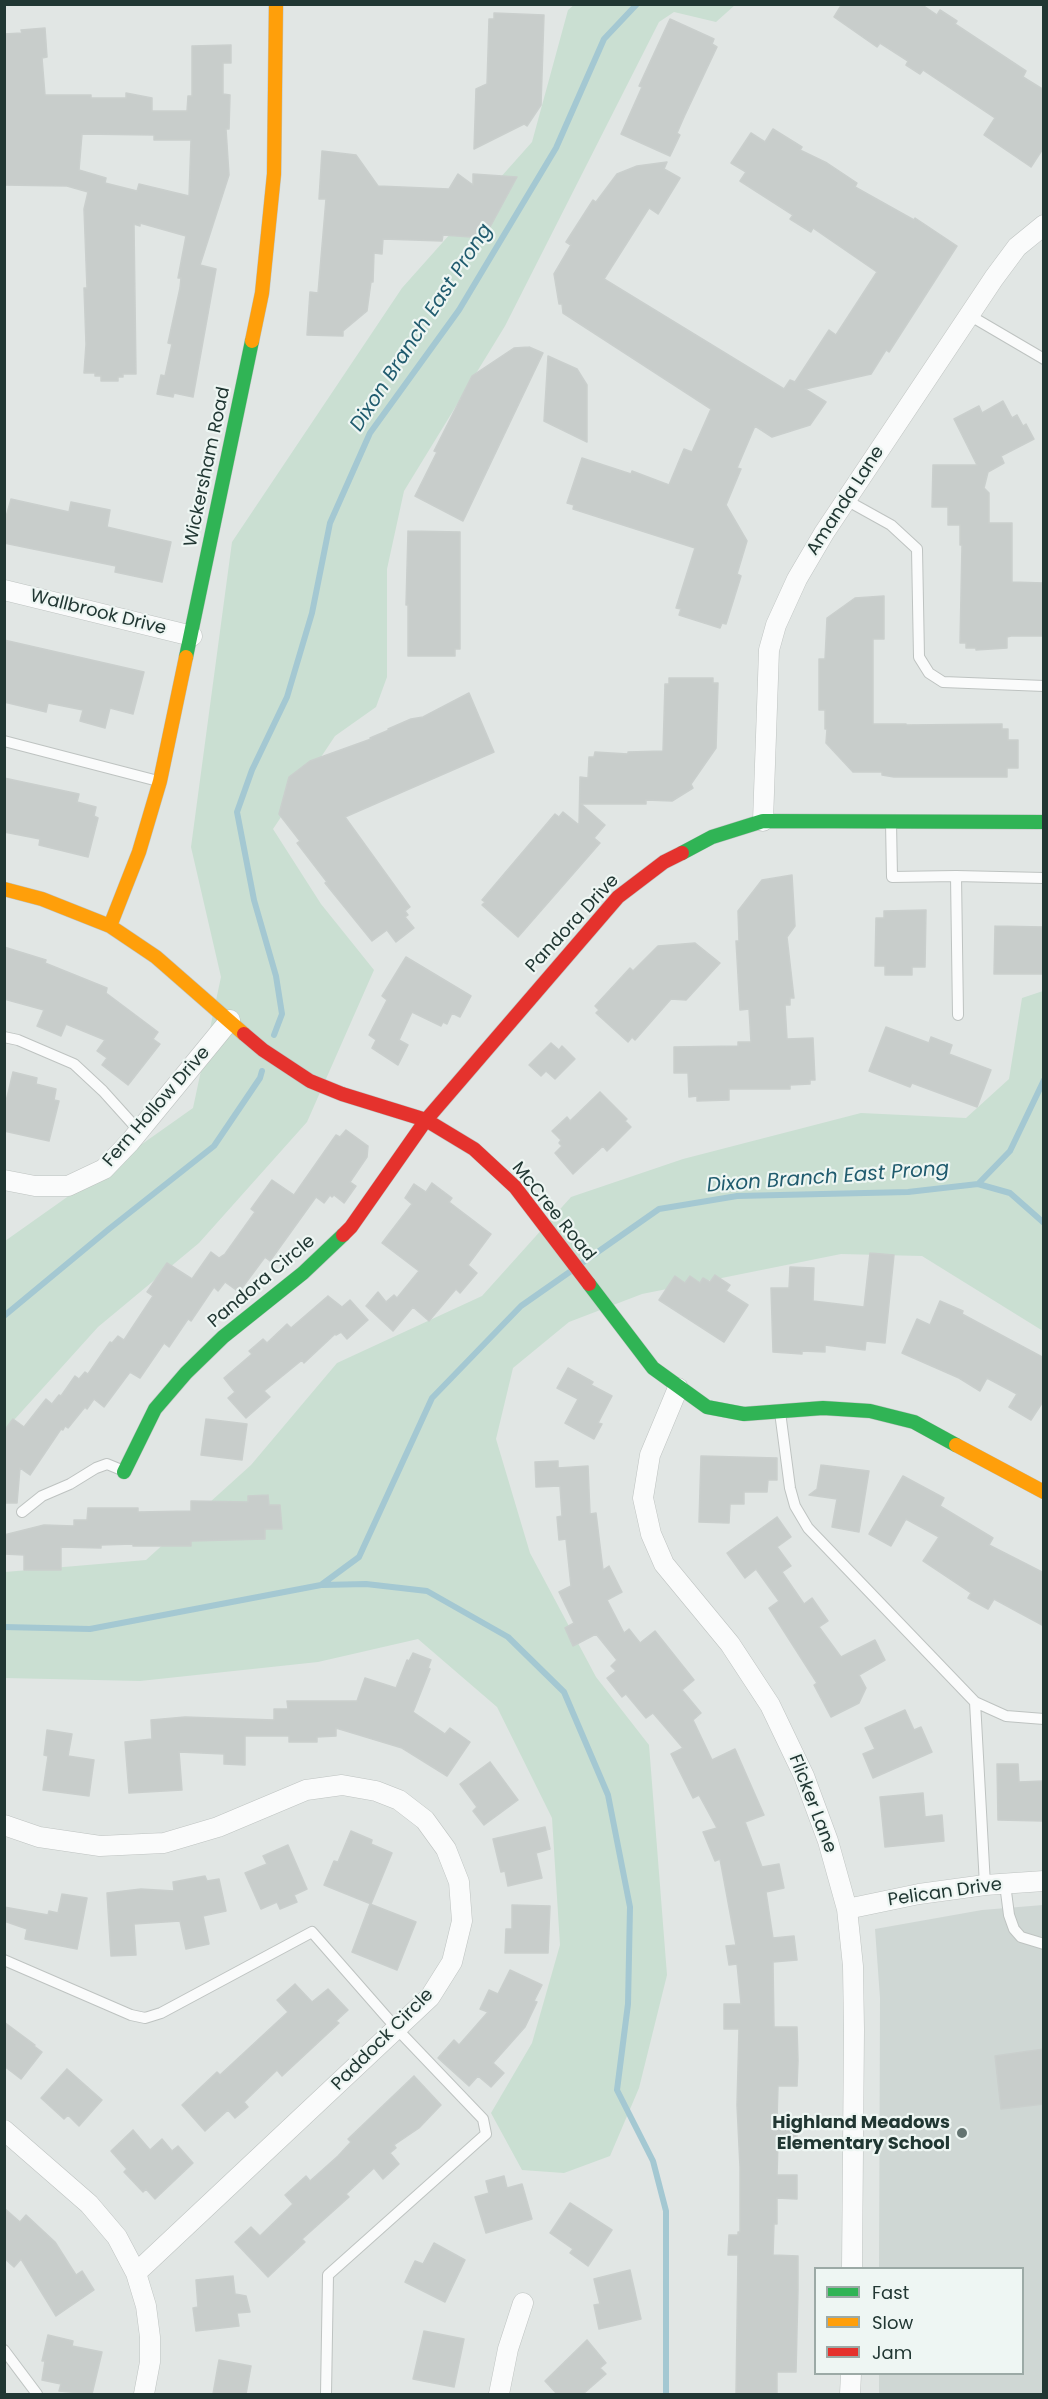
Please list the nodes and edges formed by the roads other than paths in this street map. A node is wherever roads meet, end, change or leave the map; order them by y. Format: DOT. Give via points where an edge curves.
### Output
graph roads {
  1 [pos="276,4"];
  2 [pos="1044,225"];
  3 [pos="969,315"];
  4 [pos="1044,359"];
  5 [pos="846,500"];
  6 [pos="4,591"];
  7 [pos="192,636"];
  8 [pos="1044,686"];
  9 [pos="4,741"];
  10 [pos="160,781"];
  11 [pos="763,821"];
  12 [pos="891,821"];
  13 [pos="1044,822"];
  14 [pos="956,876"];
  15 [pos="1044,878"];
  16 [pos="4,889"];
  17 [pos="110,926"];
  18 [pos="958,1015"];
  19 [pos="230,1020"];
  20 [pos="4,1037"];
  21 [pos="426,1120"];
  22 [pos="139,1131"];
  23 [pos="4,1180"];
  24 [pos="678,1388"];
  25 [pos="780,1412"];
  26 [pos="124,1472"];
  27 [pos="1044,1492"];
  28 [pos="22,1512"];
  29 [pos="975,1702"];
  30 [pos="1044,1719"];
  31 [pos="4,1825"];
  32 [pos="1044,1881"];
  33 [pos="1005,1884"];
  34 [pos="985,1885"];
  35 [pos="847,1909"];
  36 [pos="1044,1944"];
  37 [pos="4,1960"];
  38 [pos="397,2029"];
  39 [pos="4,2130"];
  40 [pos="852,2267"];
  41 [pos="136,2273"];
  42 [pos="523,2303"];
  43 [pos="4,2350"];
  44 [pos="851,2375"];
  45 [pos="37,2394"];
  46 [pos="144,2394"];
  47 [pos="326,2394"];
  48 [pos="499,2394"];
  49 [pos="850,2394"];
  1 -- 7 [label="street, Wickersham Road" via="274,174 262,293"];
  2 -- 3 [label="street, Amanda Lane" via="1017,247"];
  3 -- 4 [label="lane"];
  3 -- 5 [label="street, Amanda Lane"];
  5 -- 8 [label="lane" via="891,525 917,549 919,657 929,673 943,682"];
  5 -- 11 [label="street, Amanda Lane" via="797,579 769,650"];
  6 -- 7 [label="street, Wallbrook Drive"];
  7 -- 10 [label="street, Wickersham Road"];
  9 -- 10 [label="lane"];
  10 -- 17 [label="street, Wickersham Road" via="139,852"];
  11 -- 12 [label="street, Pandora Drive"];
  11 -- 21 [label="street, Pandora Drive" via="712,837 664,862 618,897"];
  12 -- 13 [label="street, Pandora Drive"];
  12 -- 14 [label="lane" via="892,877"];
  14 -- 15 [label="lane"];
  14 -- 18 [label="lane"];
  16 -- 17 [label="street, McCree Road" via="42,899"];
  17 -- 19 [label="street, McCree Road" via="156,957"];
  19 -- 21 [label="street, McCree Road" via="263,1050 310,1081"];
  19 -- 22 [label="street, Fern Hollow Drive"];
  20 -- 22 [label="lane" via="74,1064"];
  21 -- 24 [label="street, McCree Road" via="474,1149 515,1187 653,1368"];
  21 -- 26 [label="street, Pandora Circle" via="351,1227 303,1273 223,1337 155,1409"];
  22 -- 23 [label="street, Fern Hollow Drive" via="104,1170 68,1186 35,1186"];
  24 -- 25 [label="street, McCree Road" via="707,1407 744,1414"];
  24 -- 35 [label="street, Flicker Lane" via="650,1455 643,1498 651,1534 664,1564 730,1644 770,1705 804,1776"];
  25 -- 27 [label="street, McCree Road" via="823,1408 870,1411 914,1422"];
  25 -- 29 [label="lane" via="790,1488 808,1528"];
  26 -- 28 [label="lane" via="107,1464 96,1468 42,1496"];
  29 -- 30 [label="lane" via="1006,1716"];
  29 -- 34 [label="lane"];
  31 -- 38 [label="street, Paddock Circle" via="39,1837 100,1846 164,1843 218,1827 306,1790 342,1785 399,1800 425,1820 446,1849 459,1882 462,1922 452,1962 430,1997"];
  32 -- 33 [label="street, Pelican Drive"];
  33 -- 34 [label="street, Pelican Drive"];
  33 -- 36 [label="lane" via="1014,1929 1021,1937"];
  34 -- 35 [label="street, Pelican Drive"];
  35 -- 40 [label="street, Flicker Lane" via="854,2030"];
  37 -- 38 [label="lane" via="145,2018 312,1932"];
  38 -- 41 [label="street, Paddock Circle"];
  38 -- 47 [label="lane" via="483,2119 486,2134 328,2275"];
  39 -- 41 [label="street" via="89,2205 117,2237"];
  41 -- 46 [label="street" via="150,2337"];
  42 -- 48 [label="street"];
  43 -- 45 [label="lane"];
  44 -- 49 [label="street"];
}
